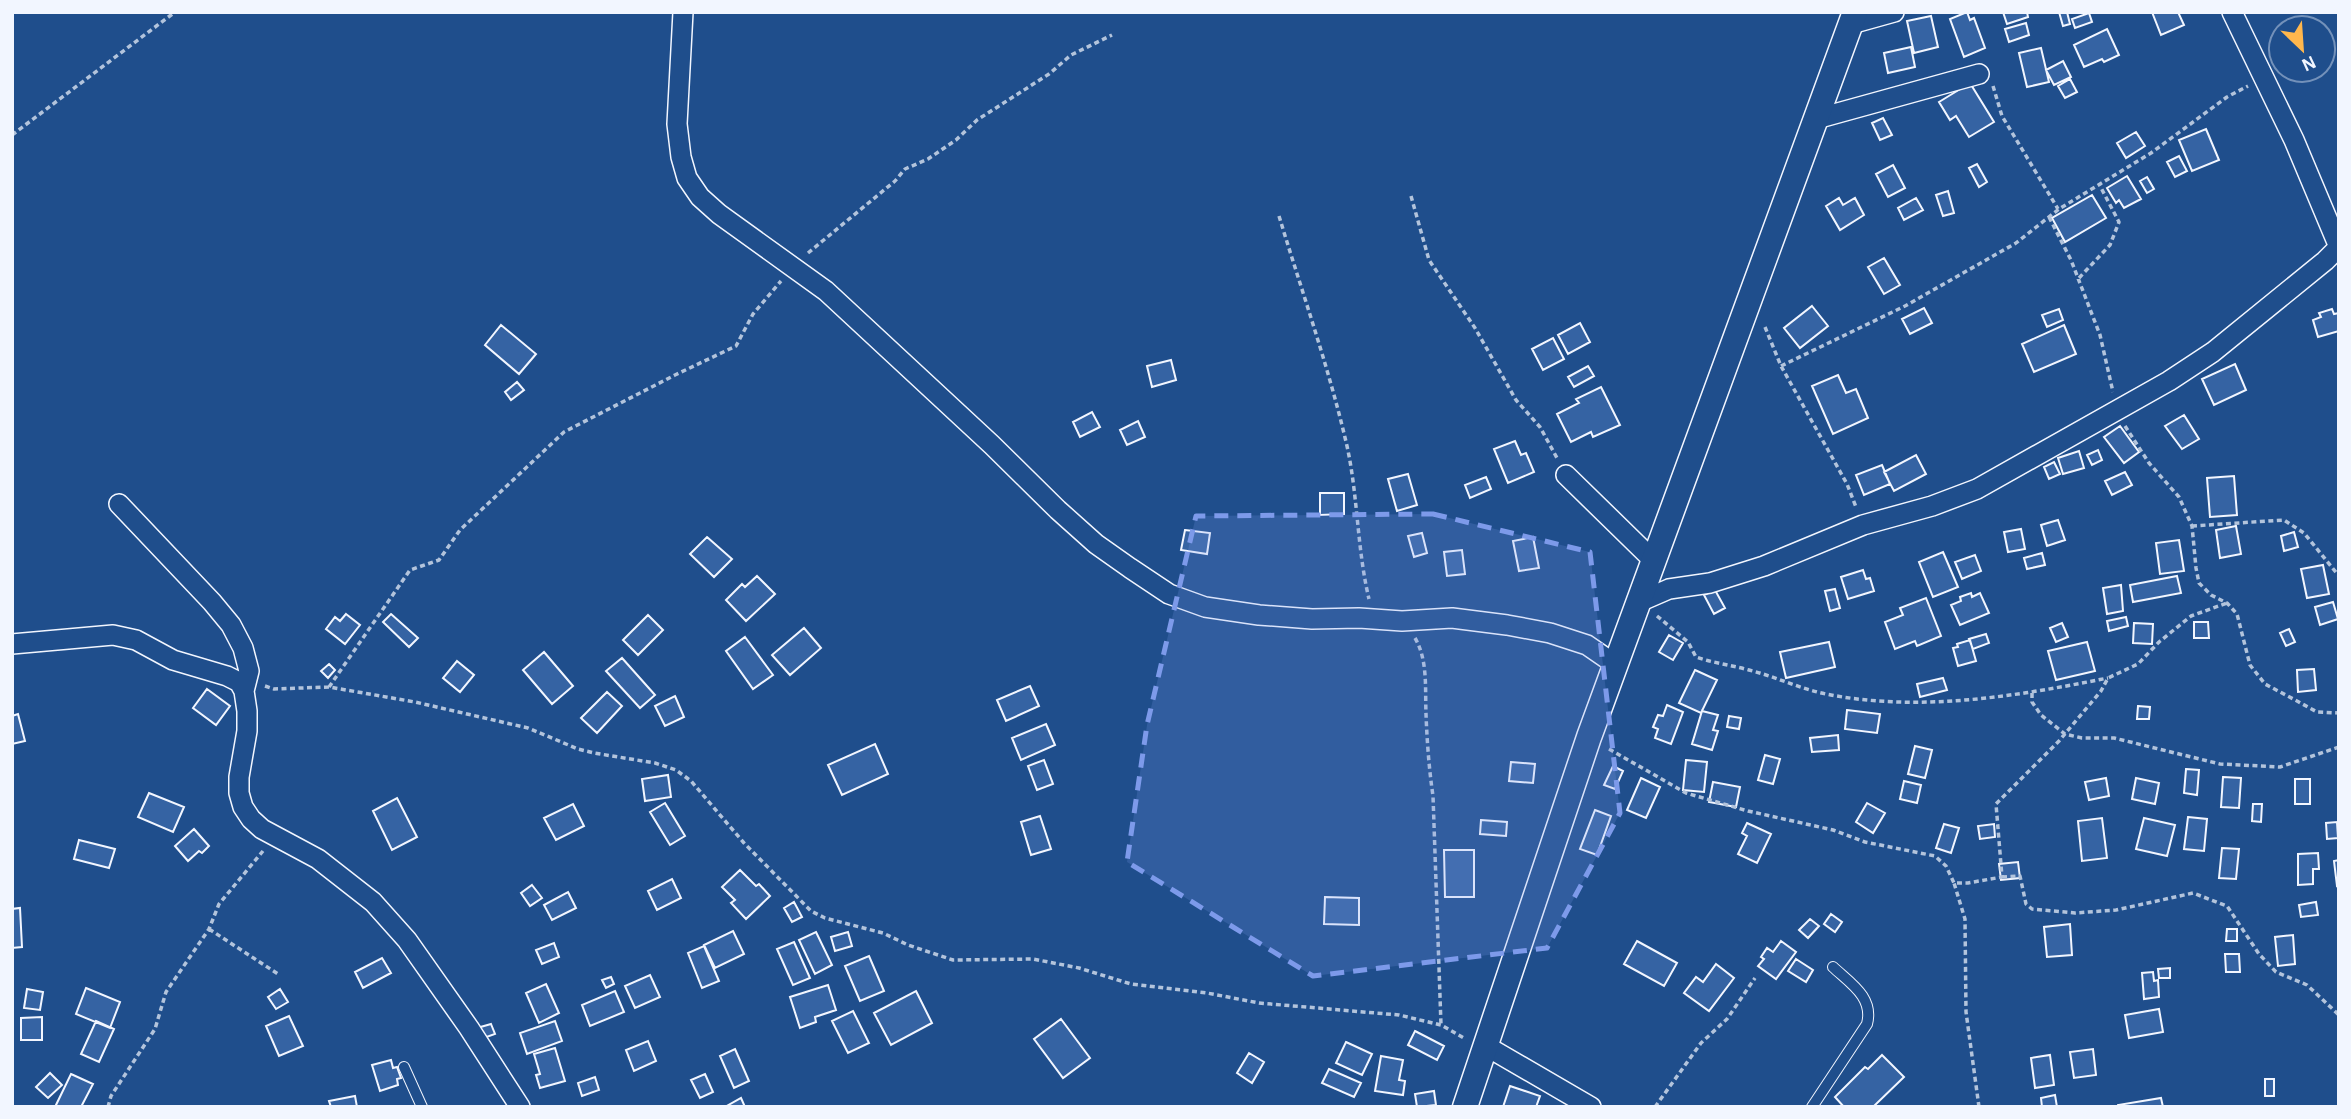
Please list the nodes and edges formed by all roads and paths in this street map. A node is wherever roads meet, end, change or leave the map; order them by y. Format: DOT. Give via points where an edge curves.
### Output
graph roads {
  1 [pos="175,12"];
  2 [pos="683,12"];
  3 [pos="1894,12"];
  4 [pos="2232,12"];
  5 [pos="1853,18"];
  6 [pos="1112,35"];
  7 [pos="1979,74"];
  8 [pos="2262,78"];
  9 [pos="1816,119"];
  10 [pos="12,135"];
  11 [pos="2099,184"];
  12 [pos="1411,196"];
  13 [pos="2059,209"];
  14 [pos="1279,216"];
  15 [pos="2049,217"];
  16 [pos="794,267"];
  17 [pos="2079,278"];
  18 [pos="1751,297"];
  19 [pos="1781,366"];
  20 [pos="2118,411"];
  21 [pos="1566,475"];
  22 [pos="119,504"];
  23 [pos="1863,525"];
  24 [pos="2192,526"];
  25 [pos="1654,561"];
  26 [pos="2339,576"];
  27 [pos="1639,602"];
  28 [pos="2227,603"];
  29 [pos="1387,620"];
  30 [pos="12,644"];
  31 [pos="1616,665"];
  32 [pos="2108,678"];
  33 [pos="246,687"];
  34 [pos="329,687"];
  35 [pos="2032,693"];
  36 [pos="2339,713"];
  37 [pos="2064,734"];
  38 [pos="1589,737"];
  39 [pos="2339,747"];
  40 [pos="281,840"];
  41 [pos="2002,877"];
  42 [pos="1954,883"];
  43 [pos="209,929"];
  44 [pos="1833,967"];
  45 [pos="278,974"];
  46 [pos="1755,978"];
  47 [pos="2339,1015"];
  48 [pos="1441,1025"];
  49 [pos="1486,1046"];
  50 [pos="404,1067"];
  51 [pos="108,1107"];
  52 [pos="422,1107"];
  53 [pos="520,1107"];
  54 [pos="1465,1107"];
  55 [pos="1591,1107"];
  56 [pos="1655,1107"];
  57 [pos="1812,1107"];
  58 [pos="1979,1107"];
  1 -- 10 [label="path"];
  2 -- 16 [label="street" via="677,124 687,178 719,214"];
  3 -- 5 [label="street"];
  4 -- 8 [label="street"];
  5 -- 9 [label="street"];
  6 -- 16 [label="path" via="1071,55 947,146 905,169"];
  7 -- 9 [label="street"];
  7 -- 13 [label="path" via="1992,83 2002,116"];
  8 -- 11 [label="path"];
  8 -- 20 [label="street" via="2339,247 2213,352"];
  9 -- 18 [label="street"];
  11 -- 13 [label="path"];
  11 -- 17 [label="path" via="2119,222 2110,245"];
  12 -- 21 [label="path" via="1429,260 1516,400 1540,427"];
  13 -- 15 [label="path"];
  14 -- 29 [label="path" via="1347,448 1368,598"];
  15 -- 17 [label="path"];
  15 -- 19 [label="path" via="1973,269"];
  16 -- 29 [label="street" via="826,290 1096,544 1168,594 1205,607 1259,615"];
  16 -- 34 [label="path" via="753,314 736,346 564,432 460,530 439,560 410,570"];
  17 -- 20 [label="path" via="2100,335"];
  18 -- 19 [label="path"];
  18 -- 25 [label="street"];
  19 -- 23 [label="path" via="1847,484"];
  20 -- 23 [label="street" via="1977,489"];
  20 -- 24 [label="path" via="2149,463 2179,497"];
  21 -- 25 [label="street"];
  22 -- 33 [label="street" via="231,625 249,671"];
  23 -- 27 [label="street" via="1764,566 1710,583 1669,589"];
  24 -- 26 [label="path" via="2284,520 2304,533"];
  24 -- 28 [label="path" via="2199,583"];
  25 -- 27 [label="street"];
  27 -- 31 [label="street"];
  27 -- 35 [label="path" via="1688,642 1696,657 1807,690 1888,703 1929,704"];
  28 -- 32 [label="path" via="2192,616 2138,664"];
  28 -- 36 [label="path" via="2237,614 2250,665 2266,684 2317,712"];
  29 -- 31 [label="street" via="1452,618 1550,633 1587,646"];
  29 -- 48 [label="path" via="1417,640 1426,683"];
  30 -- 33 [label="street" via="123,636"];
  31 -- 38 [label="street"];
  32 -- 35 [label="path"];
  32 -- 37 [label="path"];
  33 -- 34 [label="path"];
  33 -- 40 [label="street" via="247,731 239,793 251,819"];
  34 -- 48 [label="path" via="528,728 578,749 676,770 811,911 953,960 1033,959 1131,984 1259,1003 1399,1015"];
  35 -- 37 [label="path" via="2040,715"];
  37 -- 39 [label="path" via="2114,738 2220,764 2280,767"];
  37 -- 41 [label="path" via="1996,804"];
  38 -- 42 [label="path" via="1686,793 1865,842 1935,856"];
  38 -- 49 [label="street"];
  40 -- 43 [label="path" via="261,853 219,904"];
  40 -- 53 [label="street" via="318,859 373,902 407,940"];
  41 -- 42 [label="path"];
  41 -- 47 [label="path" via="2020,876 2026,904 2032,909 2116,910 2193,893 2227,906 2276,972 2307,985"];
  42 -- 58 [label="path" via="1965,919 1966,1012"];
  43 -- 45 [label="path"];
  43 -- 51 [label="path" via="166,992 155,1029"];
  44 -- 57 [label="lane" via="1860,991 1870,1014"];
  46 -- 56 [label="path"];
  48 -- 49 [label="path"];
  49 -- 54 [label="street"];
  49 -- 55 [label="street"];
  50 -- 52 [label="lane"];
}
